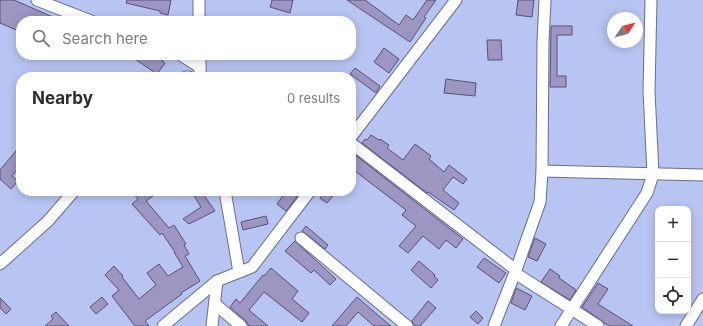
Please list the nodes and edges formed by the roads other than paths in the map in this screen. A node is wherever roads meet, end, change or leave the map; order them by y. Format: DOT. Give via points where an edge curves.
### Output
graph roads {
  1 [pos="37,0"];
  2 [pos="198,0"];
  3 [pos="456,0"];
  4 [pos="545,0"];
  5 [pos="651,0"];
  6 [pos="78,16"];
  7 [pos="199,16"];
  8 [pos="186,60"];
  9 [pos="200,60"];
  10 [pos="200,72"];
  11 [pos="356,131"];
  12 [pos="356,147"];
  13 [pos="542,171"];
  14 [pos="652,174"];
  15 [pos="703,175"];
  16 [pos="70,196"];
  17 [pos="226,196"];
  18 [pos="306,196"];
  19 [pos="301,238"];
  20 [pos="0,264"];
  21 [pos="240,272"];
  22 [pos="515,272"];
  23 [pos="217,281"];
  24 [pos="703,299"];
  25 [pos="214,304"];
  26 [pos="571,310"];
  27 [pos="163,326"];
  28 [pos="212,326"];
  29 [pos="241,326"];
  30 [pos="407,326"];
  31 [pos="494,326"];
  32 [pos="561,326"];
  33 [pos="598,326"];
  34 [pos="686,326"];
  1 -- 6 [label="street"];
  2 -- 7 [label="street"];
  3 -- 11 [label="street"];
  4 -- 13 [label="street"];
  5 -- 14 [label="street" via="649,91"];
  8 -- 10 [label="street"];
  9 -- 10 [label="street"];
  12 -- 22 [label="street"];
  13 -- 14 [label="street"];
  13 -- 22 [label="street" via="540,202"];
  14 -- 15 [label="street"];
  14 -- 26 [label="street" via="647,193"];
  16 -- 20 [label="street" via="48,220"];
  17 -- 21 [label="street"];
  18 -- 21 [label="street" via="252,267"];
  19 -- 30 [label="street"];
  21 -- 23 [label="street"];
  22 -- 26 [label="street"];
  22 -- 31 [label="street"];
  23 -- 25 [label="street"];
  23 -- 27 [label="street"];
  24 -- 34 [label="street"];
  25 -- 28 [label="street"];
  25 -- 29 [label="street"];
  26 -- 32 [label="street"];
  26 -- 33 [label="street"];
}
